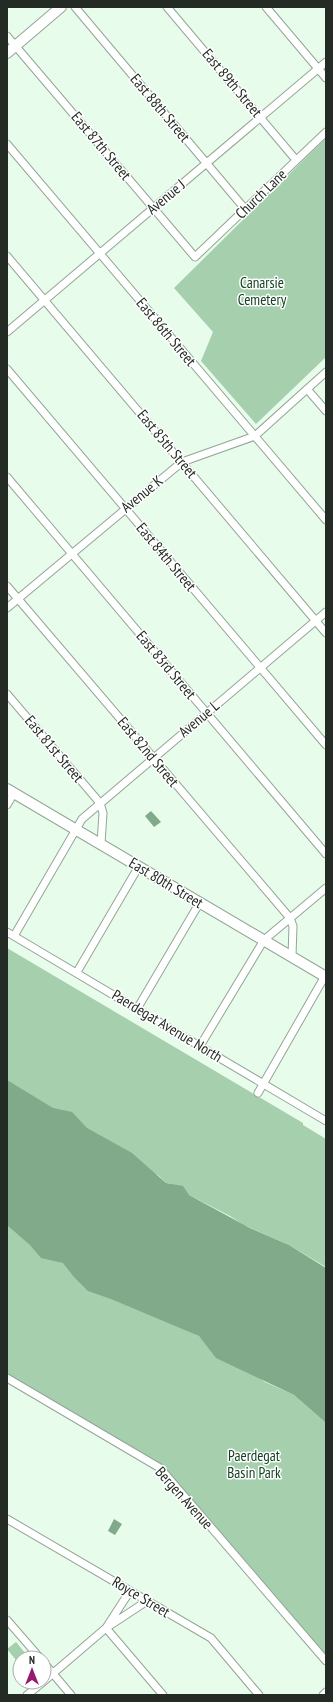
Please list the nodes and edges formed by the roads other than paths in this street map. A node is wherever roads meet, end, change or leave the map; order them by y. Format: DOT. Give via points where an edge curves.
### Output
graph roads {
  1 [pos="61,7"];
  2 [pos="75,7"];
  3 [pos="167,7"];
  4 [pos="266,7"];
  5 [pos="7,36"];
  6 [pos="15,45"];
  7 [pos="7,53"];
  8 [pos="326,62"];
  9 [pos="318,68"];
  10 [pos="326,78"];
  11 [pos="260,117"];
  12 [pos="326,132"];
  13 [pos="7,144"];
  14 [pos="296,160"];
  15 [pos="207,162"];
  16 [pos="153,208"];
  17 [pos="245,209"];
  18 [pos="100,253"];
  19 [pos="7,256"];
  20 [pos="195,257"];
  21 [pos="44,300"];
  22 [pos="7,332"];
  23 [pos="7,369"];
  24 [pos="326,372"];
  25 [pos="307,389"];
  26 [pos="326,412"];
  27 [pos="255,436"];
  28 [pos="182,462"];
  29 [pos="7,477"];
  30 [pos="125,508"];
  31 [pos="326,520"];
  32 [pos="71,553"];
  33 [pos="7,586"];
  34 [pos="18,598"];
  35 [pos="7,608"];
  36 [pos="326,612"];
  37 [pos="316,621"];
  38 [pos="326,633"];
  39 [pos="260,668"];
  40 [pos="7,694"];
  41 [pos="207,713"];
  42 [pos="326,745"];
  43 [pos="153,758"];
  44 [pos="11,791"];
  45 [pos="100,803"];
  46 [pos="7,805"];
  47 [pos="76,829"];
  48 [pos="101,844"];
  49 [pos="326,854"];
  50 [pos="139,866"];
  51 [pos="326,888"];
  52 [pos="200,902"];
  53 [pos="290,918"];
  54 [pos="7,932"];
  55 [pos="14,936"];
  56 [pos="264,940"];
  57 [pos="292,956"];
  58 [pos="76,972"];
  59 [pos="326,976"];
  60 [pos="137,1009"];
  61 [pos="200,1046"];
  62 [pos="264,1084"];
  63 [pos="258,1093"];
  64 [pos="325,1117"];
  65 [pos="8,1380"];
  66 [pos="9,1523"];
  67 [pos="130,1591"];
  68 [pos="146,1601"];
  69 [pos="7,1620"];
  70 [pos="106,1628"];
  71 [pos="33,1650"];
  72 [pos="326,1661"];
  73 [pos="53,1674"];
  74 [pos="326,1692"];
  75 [pos="71,1695"];
  76 [pos="163,1695"];
  77 [pos="259,1695"];
  78 [pos="323,1695"];
  1 -- 6 [label="street"];
  2 -- 15 [label="street, East 88th Street"];
  3 -- 11 [label="street, East 89th Street"];
  4 -- 9 [label="street"];
  5 -- 6 [label="street, East 87th Street"];
  6 -- 7 [label="street"];
  6 -- 16 [label="street, East 87th Street"];
  8 -- 9 [label="street, Avenue J"];
  9 -- 10 [label="street"];
  9 -- 11 [label="street, Avenue J"];
  11 -- 14 [label="street, East 89th Street"];
  11 -- 15 [label="street, Avenue J"];
  12 -- 14 [label="street, Church Lane"];
  13 -- 18 [label="street, East 86th Street"];
  14 -- 17 [label="street, Church Lane"];
  15 -- 16 [label="street, Avenue J"];
  15 -- 17 [label="street, East 88th Street"];
  16 -- 18 [label="street, Avenue J"];
  16 -- 20 [label="street, East 87th Street"];
  17 -- 20 [label="street, Church Lane"];
  18 -- 21 [label="street, Avenue J"];
  18 -- 27 [label="street, East 86th Street"];
  19 -- 21 [label="street, East 85th Street"];
  21 -- 22 [label="street, Avenue J"];
  21 -- 28 [label="street, East 85th Street"];
  23 -- 30 [label="street, East 84th Street"];
  24 -- 25 [label="street, Avenue K"];
  25 -- 26 [label="street"];
  25 -- 27 [label="street, Avenue K"];
  27 -- 28 [label="street, Avenue K"];
  27 -- 31 [label="street, East 86th Street"];
  28 -- 30 [label="street, Avenue K"];
  28 -- 37 [label="street, East 85th Street"];
  29 -- 32 [label="street, East 83rd Street"];
  30 -- 32 [label="street, Avenue K"];
  30 -- 39 [label="street, East 84th Street"];
  32 -- 34 [label="street, Avenue K"];
  32 -- 41 [label="street, East 83rd Street"];
  33 -- 34 [label="street, East 82nd Street"];
  34 -- 35 [label="street, Avenue K"];
  34 -- 43 [label="street, East 82nd Street"];
  36 -- 37 [label="street, Avenue L"];
  37 -- 38 [label="street, East 85th Street"];
  37 -- 39 [label="street, Avenue L"];
  39 -- 41 [label="street, Avenue L"];
  39 -- 42 [label="street, East 84th Street"];
  40 -- 45 [label="street, East 81st Street"];
  41 -- 43 [label="street, Avenue L"];
  41 -- 49 [label="street, East 83rd Street"];
  43 -- 45 [label="street, Avenue L"];
  43 -- 53 [label="street, East 82nd Street"];
  44 -- 46 [label="street"];
  44 -- 47 [label="street, East 80th Street"];
  45 -- 47 [label="street, Avenue L" via="82,819"];
  45 -- 48 [label="street" via="103,813"];
  47 -- 48 [label="street, East 80th Street"];
  47 -- 55 [label="street, Avenue L"];
  48 -- 50 [label="street, East 80th Street"];
  50 -- 52 [label="street, East 80th Street"];
  50 -- 58 [label="street"];
  51 -- 53 [label="street"];
  52 -- 56 [label="street, East 80th Street"];
  52 -- 60 [label="street"];
  53 -- 56 [label="street"];
  53 -- 57 [label="street" via="293,926"];
  54 -- 55 [label="street, Paerdegat Avenue North"];
  55 -- 58 [label="street, Paerdegat Avenue North"];
  56 -- 57 [label="street, East 80th Street"];
  56 -- 61 [label="street"];
  57 -- 59 [label="street, East 80th Street"];
  58 -- 60 [label="street, Paerdegat Avenue North"];
  59 -- 62 [label="street"];
  60 -- 61 [label="street, Paerdegat Avenue North"];
  61 -- 62 [label="street, Paerdegat Avenue North"];
  62 -- 63 [label="street"];
  62 -- 64 [label="street, Paerdegat Avenue North"];
  65 -- 72 [label="street, Bergen Avenue" via="160,1468"];
  66 -- 67 [label="street, Royce Street"];
  67 -- 68 [label="street, Royce Street"];
  67 -- 70 [label="street"];
  68 -- 70 [label="street"];
  68 -- 77 [label="street, Royce Street" via="211,1638"];
  69 -- 71 [label="street"];
  70 -- 73 [label="street"];
  70 -- 76 [label="street"];
  73 -- 75 [label="street"];
  74 -- 78 [label="street"];
}
